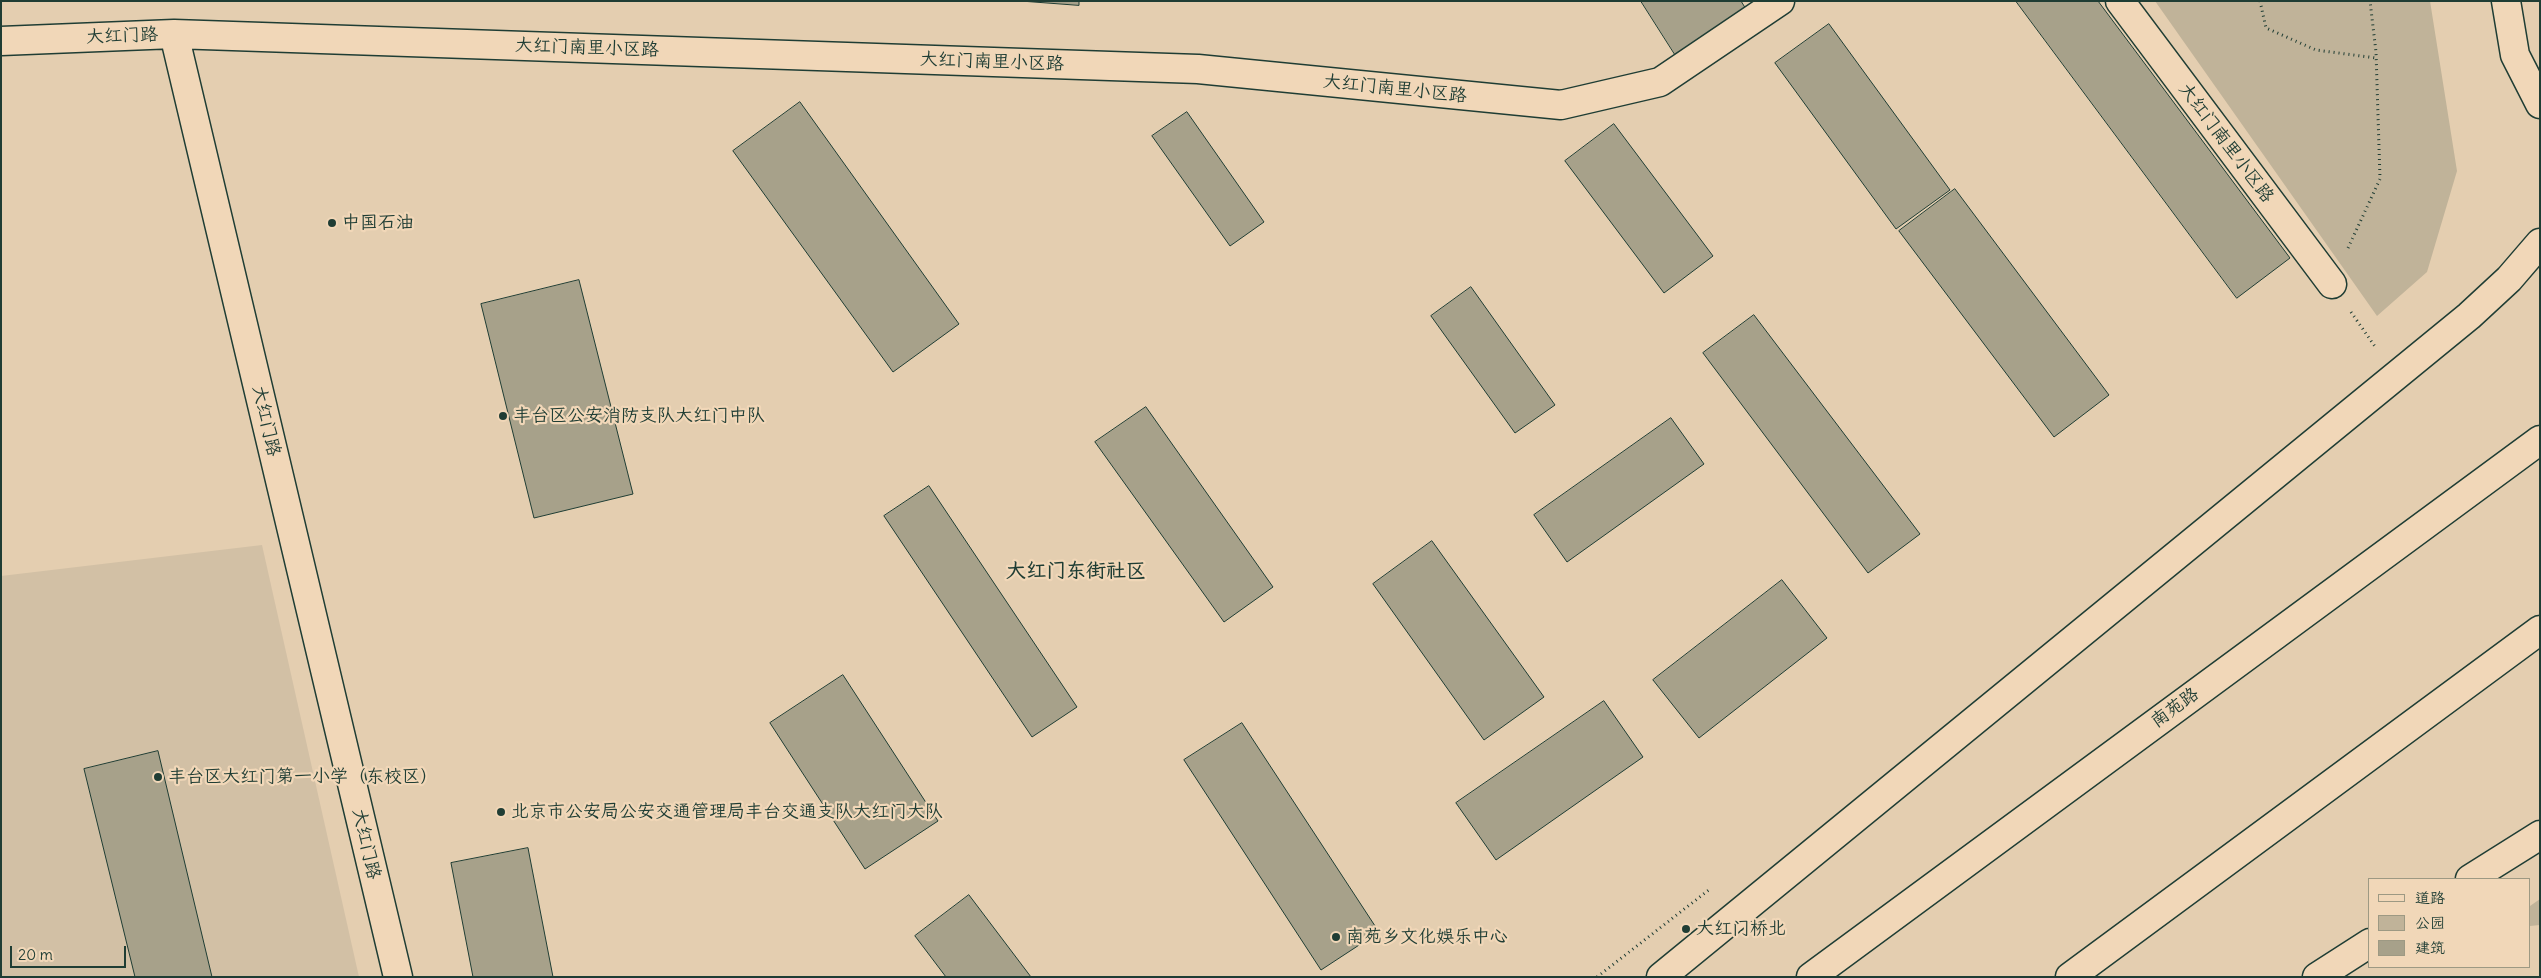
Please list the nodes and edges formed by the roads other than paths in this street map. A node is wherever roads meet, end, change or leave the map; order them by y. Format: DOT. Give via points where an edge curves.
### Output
graph roads {
  1 [pos="1780,1"];
  2 [pos="2120,1"];
  3 [pos="2506,1"];
  4 [pos="174,34"];
  5 [pos="1,41"];
  6 [pos="2540,104"];
  7 [pos="2540,242"];
  8 [pos="2332,284"];
  9 [pos="2540,440"];
  10 [pos="2540,630"];
  11 [pos="2540,835"];
  12 [pos="2472,878"];
  13 [pos="2368,944"];
  14 [pos="398,977"];
  15 [pos="1661,977"];
  16 [pos="1811,977"];
  17 [pos="2070,977"];
  18 [pos="2317,977"];
  1 -- 4 [label="main road, 大红门南里小区路" via="1660,82 1561,104 1198,69"];
  2 -- 8 [label="main road, 大红门南里小区路"];
  3 -- 6 [label="main road" via="2515,55"];
  4 -- 5 [label="main road, 大红门路"];
  4 -- 14 [label="main road, 大红门路"];
  7 -- 15 [label="main road" via="2509,279 2469,316"];
  9 -- 16 [label="main road, 南苑路"];
  10 -- 17 [label="main road"];
  11 -- 12 [label="main road"];
  13 -- 18 [label="main road"];
}
